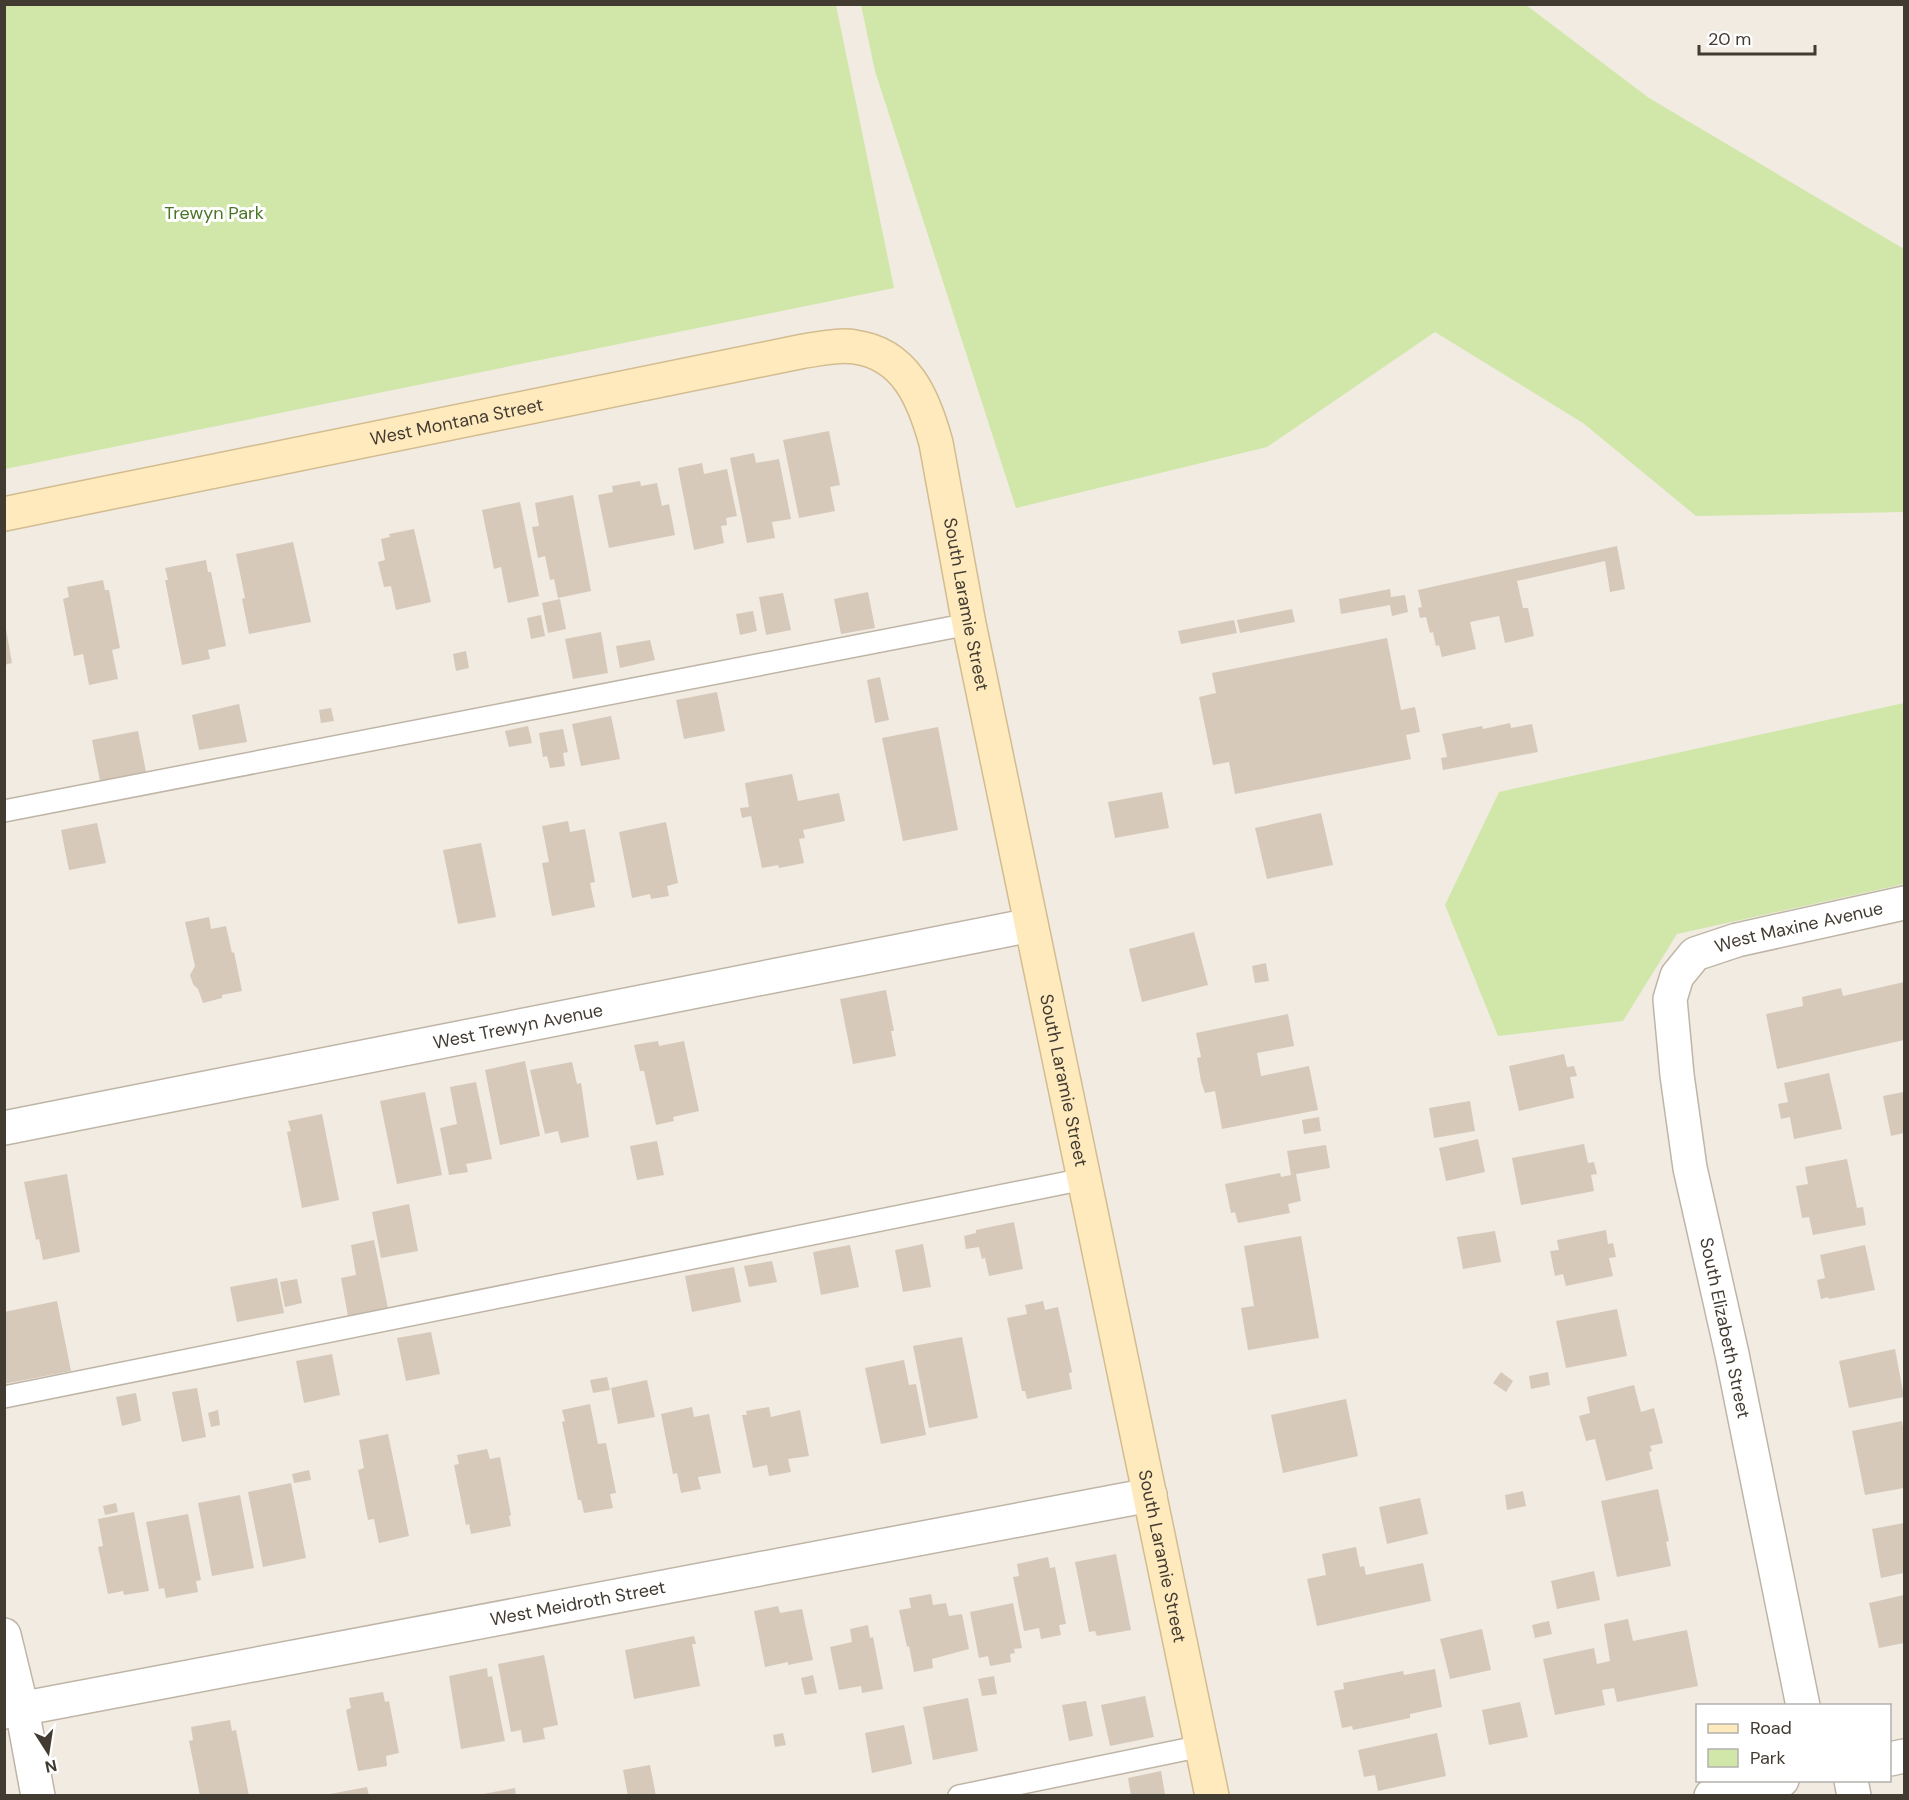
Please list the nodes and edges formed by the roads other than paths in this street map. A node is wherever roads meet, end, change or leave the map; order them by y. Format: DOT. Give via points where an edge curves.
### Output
graph roads {
  1 [pos="903,370"];
  2 [pos="4,514"];
  3 [pos="969,624"];
  4 [pos="4,811"];
  5 [pos="1905,903"];
  6 [pos="1031,925"];
  7 [pos="1695,954"];
  8 [pos="4,1128"];
  9 [pos="1084,1179"];
  10 [pos="4,1397"];
  11 [pos="1150,1495"];
  12 [pos="4,1635"];
  13 [pos="1803,1704"];
  14 [pos="13,1711"];
  15 [pos="1202,1746"];
  16 [pos="1773,1782"];
  17 [pos="38,1796"];
  18 [pos="959,1796"];
  19 [pos="1212,1796"];
  20 [pos="1711,1796"];
  1 -- 2 [label="street, West Montana Street" via="871,350 853,346 804,351"];
  1 -- 3 [label="street, South Laramie Street" via="920,396 936,443"];
  3 -- 4 [label="lane"];
  3 -- 6 [label="street, South Laramie Street"];
  5 -- 7 [label="street, West Maxine Avenue" via="1737,940"];
  6 -- 8 [label="street, West Trewyn Avenue"];
  6 -- 9 [label="street, South Laramie Street"];
  7 -- 13 [label="street, South Elizabeth Street" via="1677,976 1670,999 1690,1168"];
  9 -- 10 [label="lane"];
  9 -- 11 [label="street, South Laramie Street"];
  11 -- 14 [label="street, West Meidroth Street"];
  11 -- 15 [label="street, South Laramie Street"];
  12 -- 14 [label="street"];
  14 -- 17 [label="street"];
  15 -- 18 [label="lane"];
  15 -- 19 [label="street, South Laramie Street"];
  16 -- 20 [label="street"];
}
